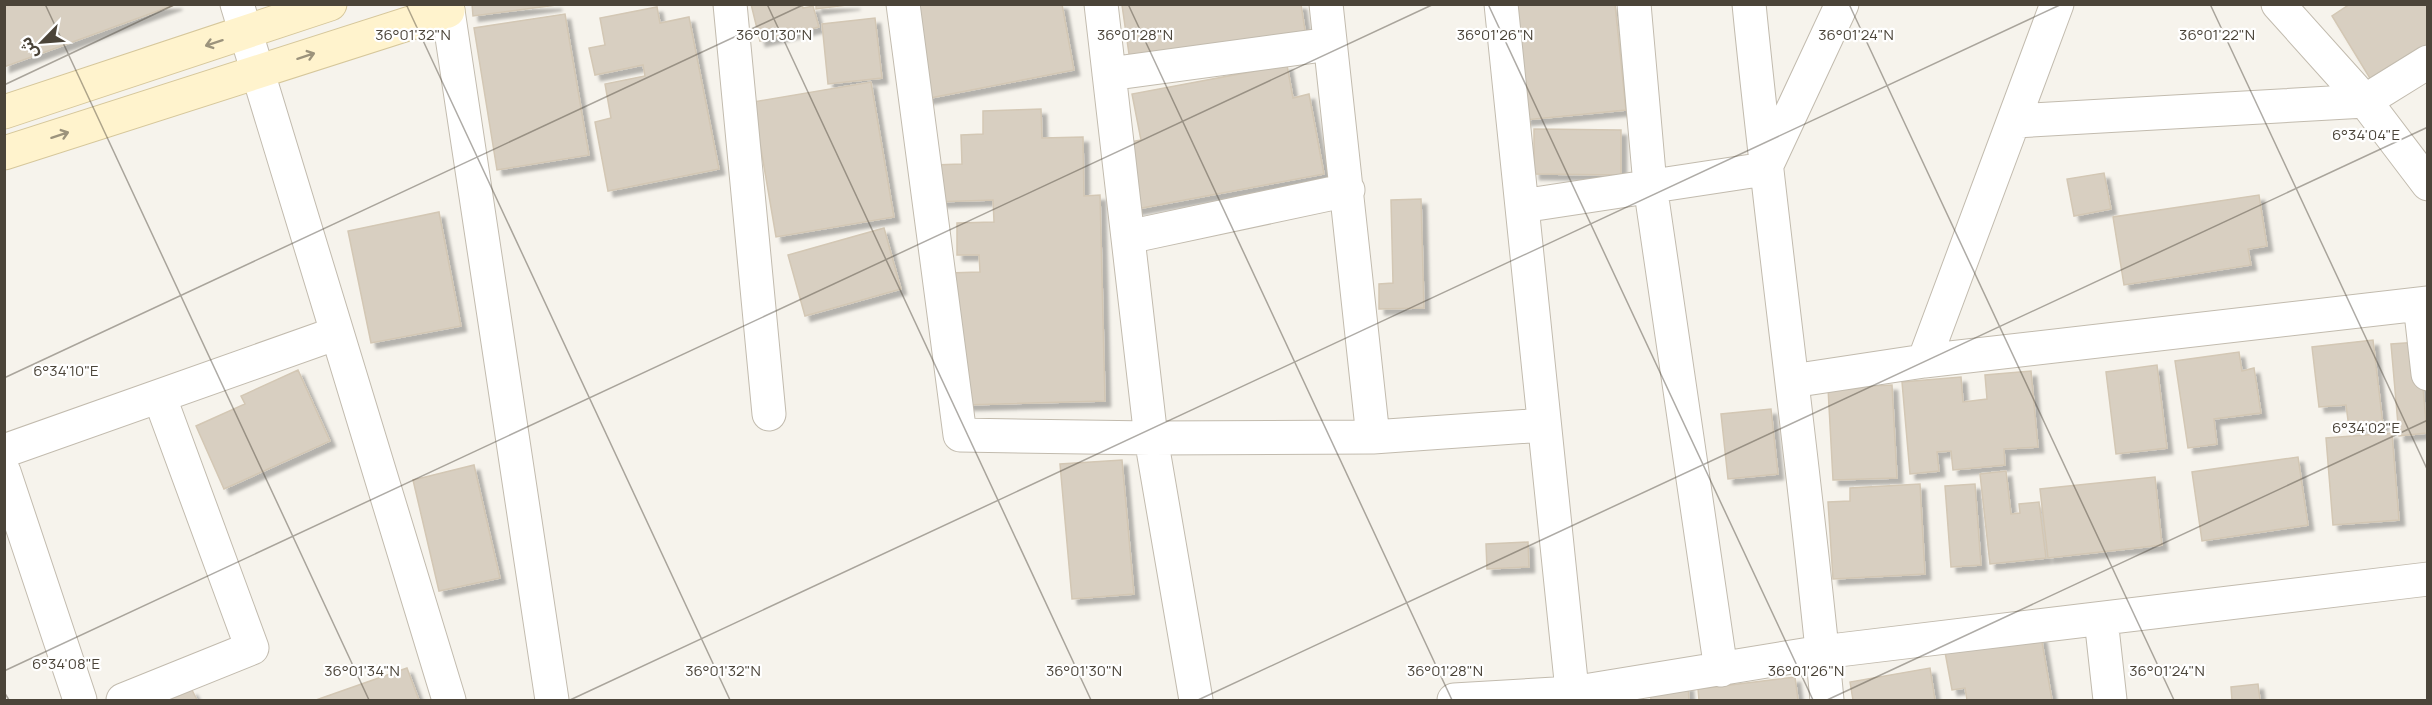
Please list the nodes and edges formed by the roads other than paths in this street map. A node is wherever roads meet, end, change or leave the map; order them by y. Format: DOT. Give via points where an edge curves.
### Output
graph roads {
  1 [pos="330,4"];
  2 [pos="730,4"];
  3 [pos="903,4"];
  4 [pos="1101,4"];
  5 [pos="1326,4"];
  6 [pos="1501,4"];
  7 [pos="1634,4"];
  8 [pos="1749,4"];
  9 [pos="1842,4"];
  10 [pos="2057,4"];
  11 [pos="2278,4"];
  12 [pos="447,8"];
  13 [pos="241,18"];
  14 [pos="1330,44"];
  15 [pos="2427,62"];
  16 [pos="259,71"];
  17 [pos="1109,74"];
  18 [pos="2365,101"];
  19 [pos="4,112"];
  20 [pos="2016,121"];
  21 [pos="4,153"];
  22 [pos="1765,170"];
  23 [pos="2427,184"];
  24 [pos="1650,185"];
  25 [pos="1348,190"];
  26 [pos="1522,206"];
  27 [pos="1128,237"];
  28 [pos="2424,303"];
  29 [pos="337,333"];
  30 [pos="1924,361"];
  31 [pos="2427,374"];
  32 [pos="1792,381"];
  33 [pos="160,398"];
  34 [pos="769,414"];
  35 [pos="1544,425"];
  36 [pos="1374,437"];
  37 [pos="1151,438"];
  38 [pos="4,451"];
  39 [pos="4,472"];
  40 [pos="2427,579"];
  41 [pos="2101,619"];
  42 [pos="1822,652"];
  43 [pos="1721,670"];
  44 [pos="1572,697"];
  45 [pos="80,700"];
  46 [pos="123,700"];
  47 [pos="449,700"];
  48 [pos="552,700"];
  49 [pos="1196,700"];
  50 [pos="1455,700"];
  51 [pos="1827,700"];
  52 [pos="2110,700"];
  1 -- 13 [label="street"];
  2 -- 34 [label="street"];
  3 -- 37 [label="street" via="960,435"];
  4 -- 17 [label="street"];
  5 -- 14 [label="street"];
  6 -- 26 [label="street"];
  7 -- 24 [label="street"];
  8 -- 22 [label="street"];
  9 -- 22 [label="street"];
  10 -- 20 [label="street"];
  11 -- 18 [label="street"];
  16 -- 12 [label="street, one-way"];
  12 -- 48 [label="street"];
  13 -- 16 [label="street"];
  13 -- 19 [label="street, one-way"];
  14 -- 17 [label="street"];
  14 -- 25 [label="street"];
  15 -- 18 [label="street"];
  21 -- 16 [label="street, one-way"];
  16 -- 29 [label="street"];
  17 -- 27 [label="street"];
  18 -- 20 [label="street"];
  18 -- 23 [label="street"];
  20 -- 30 [label="street"];
  22 -- 24 [label="street"];
  22 -- 32 [label="street"];
  24 -- 26 [label="street"];
  24 -- 43 [label="street"];
  25 -- 27 [label="street"];
  25 -- 36 [label="street"];
  26 -- 35 [label="street"];
  27 -- 37 [label="street"];
  28 -- 30 [label="street"];
  28 -- 31 [label="street"];
  29 -- 33 [label="street"];
  29 -- 47 [label="street"];
  30 -- 32 [label="street"];
  32 -- 42 [label="street"];
  33 -- 38 [label="street"];
  33 -- 46 [label="street" via="252,648"];
  35 -- 36 [label="street"];
  35 -- 44 [label="street"];
  36 -- 37 [label="street"];
  37 -- 49 [label="street"];
  39 -- 45 [label="street"];
  40 -- 41 [label="street"];
  41 -- 42 [label="street"];
  41 -- 52 [label="street"];
  42 -- 43 [label="street"];
  42 -- 51 [label="street"];
  43 -- 44 [label="street"];
  44 -- 50 [label="street"];
}
